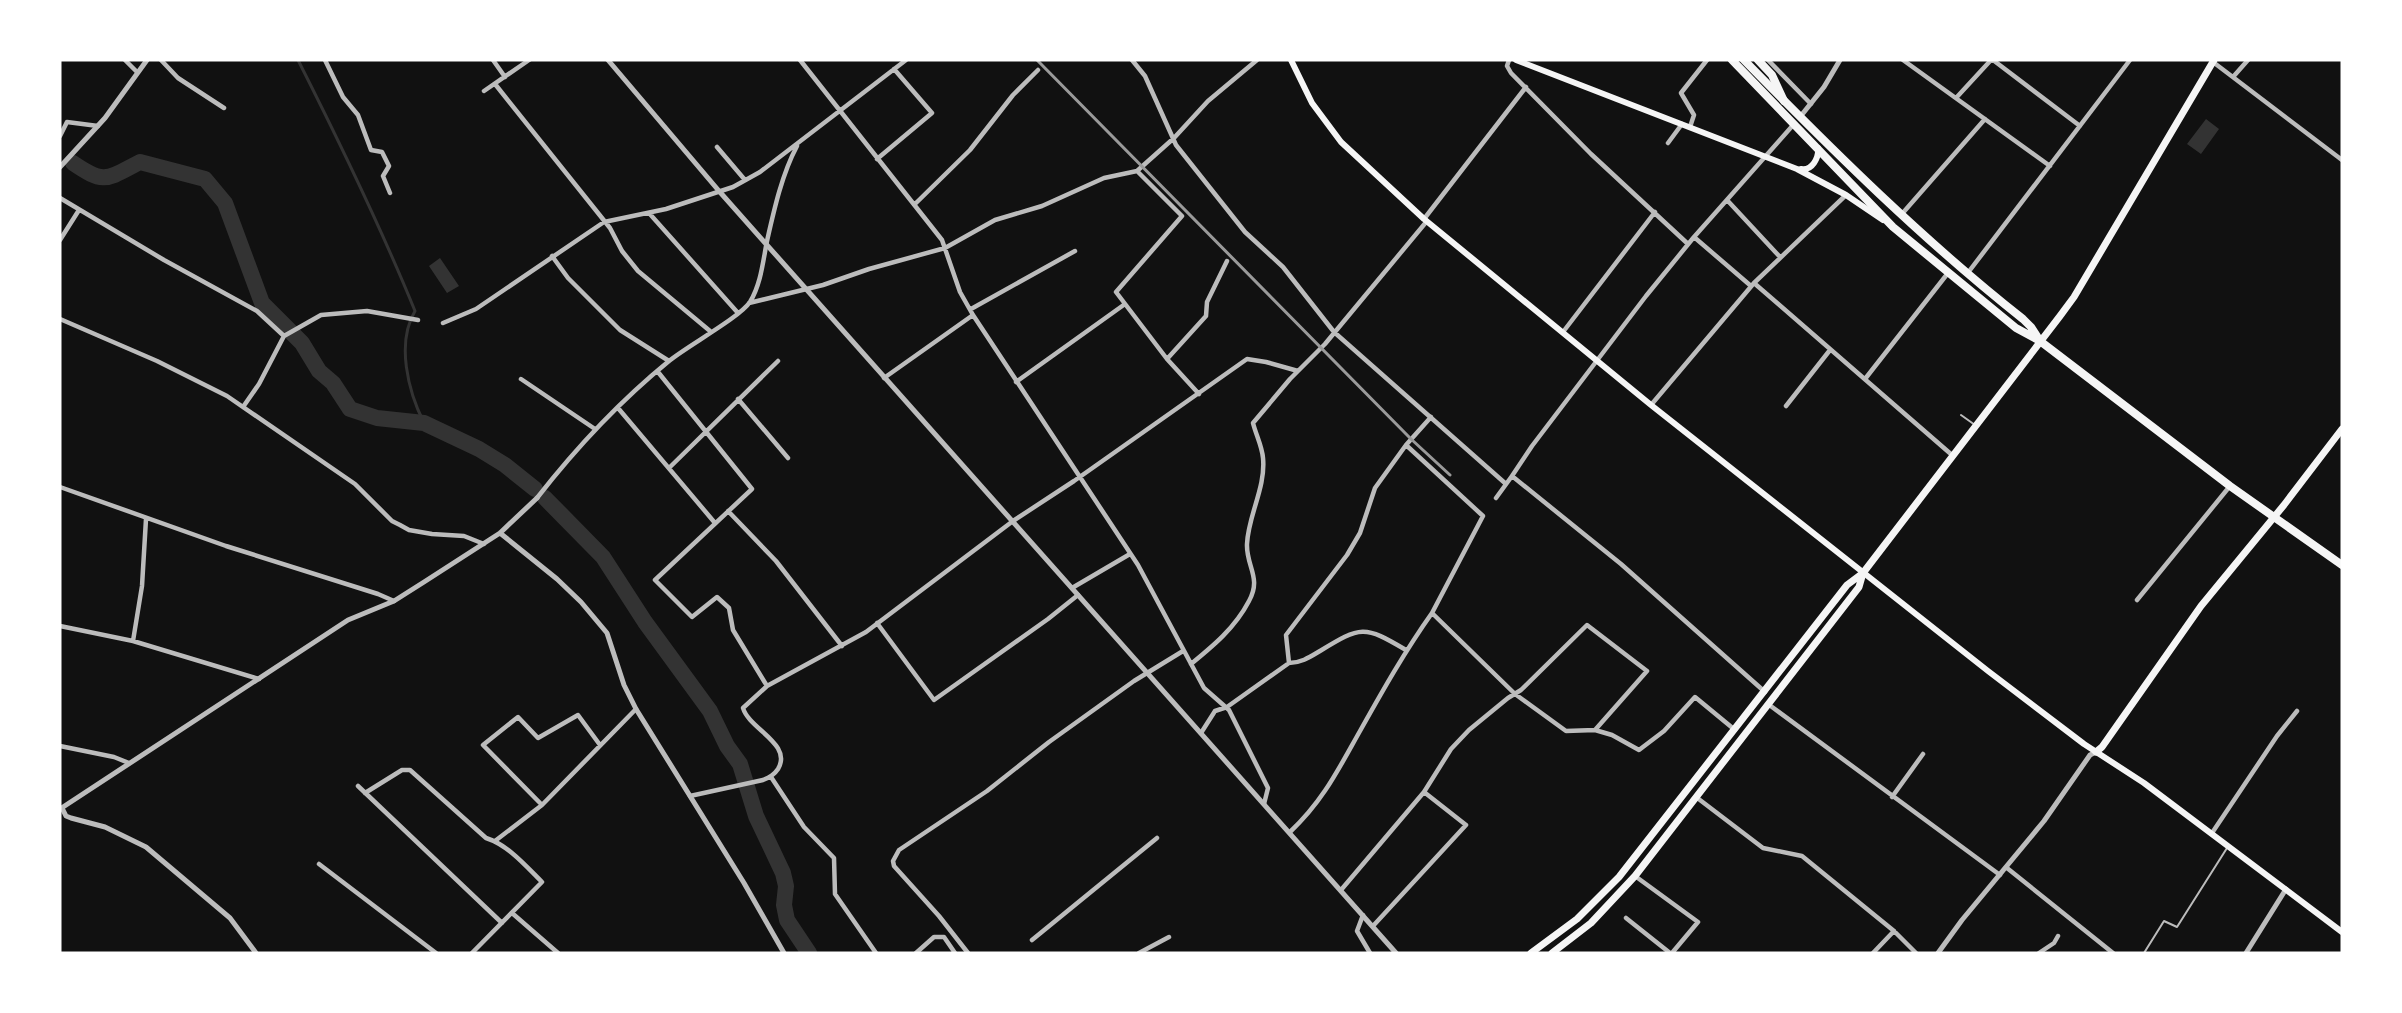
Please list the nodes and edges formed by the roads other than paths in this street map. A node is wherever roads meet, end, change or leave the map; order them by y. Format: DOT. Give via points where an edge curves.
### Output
graph roads {
  1 [pos="125,60"];
  2 [pos="147,60"];
  3 [pos="161,60"];
  4 [pos="325,60"];
  5 [pos="493,60"];
  6 [pos="529,60"];
  7 [pos="608,60"];
  8 [pos="801,60"];
  9 [pos="906,60"];
  10 [pos="1132,60"];
  11 [pos="1257,60"];
  12 [pos="1291,60"];
  13 [pos="1509,60"];
  14 [pos="1516,60"];
  15 [pos="1707,60"];
  16 [pos="1732,60"];
  17 [pos="1744,60"];
  18 [pos="1758,60"];
  19 [pos="1768,60"];
  20 [pos="1840,60"];
  21 [pos="1903,60"];
  22 [pos="1992,60"];
  23 [pos="2130,60"];
  24 [pos="2248,60"];
  25 [pos="2212,61"];
  26 [pos="894,69"];
  27 [pos="1038,70"];
  28 [pos="137,72"];
  29 [pos="505,77"];
  30 [pos="2233,77"];
  31 [pos="495,84"];
  32 [pos="1526,87"];
  33 [pos="484,91"];
  34 [pos="1956,98"];
  35 [pos="1784,100"];
  36 [pos="1811,104"];
  37 [pos="224,108"];
  38 [pos="839,110"];
  39 [pos="1800,117"];
  40 [pos="1985,119"];
  41 [pos="1682,124"];
  42 [pos="1794,124"];
  43 [pos="98,126"];
  44 [pos="2080,126"];
  45 [pos="1690,128"];
  46 [pos="60,134"];
  47 [pos="1174,138"];
  48 [pos="798,143"];
  49 [pos="1668,143"];
  50 [pos="717,147"];
  51 [pos="1818,148"];
  52 [pos="1765,157"];
  53 [pos="877,159"];
  54 [pos="2342,160"];
  55 [pos="2050,166"];
  56 [pos="60,167"];
  57 [pos="1797,169"];
  58 [pos="1137,171"];
  59 [pos="745,180"];
  60 [pos="719,191"];
  61 [pos="390,193"];
  62 [pos="1846,195"];
  63 [pos="60,198"];
  64 [pos="1726,200"];
  65 [pos="915,204"];
  66 [pos="79,210"];
  67 [pos="1655,212"];
  68 [pos="649,213"];
  69 [pos="1901,215"];
  70 [pos="1426,220"];
  71 [pos="604,222"];
  72 [pos="1893,226"];
  73 [pos="1694,237"];
  74 [pos="60,240"];
  75 [pos="1688,244"];
  76 [pos="766,245"];
  77 [pos="945,248"];
  78 [pos="1075,251"];
  79 [pos="552,256"];
  80 [pos="1780,256"];
  81 [pos="1227,261"];
  82 [pos="1948,273"];
  83 [pos="1967,274"];
  84 [pos="1752,285"];
  85 [pos="806,289"];
  86 [pos="749,303"];
  87 [pos="1125,304"];
  88 [pos="972,312"];
  89 [pos="738,313"];
  90 [pos="60,319"];
  91 [pos="418,320"];
  92 [pos="443,323"];
  93 [pos="710,332"];
  94 [pos="1334,332"];
  95 [pos="1563,332"];
  96 [pos="285,336"];
  97 [pos="2040,341"];
  98 [pos="1830,350"];
  99 [pos="1167,359"];
  100 [pos="669,361"];
  101 [pos="778,361"];
  102 [pos="1598,361"];
  103 [pos="1298,371"];
  104 [pos="658,372"];
  105 [pos="884,378"];
  106 [pos="520,379"];
  107 [pos="1864,379"];
  108 [pos="1016,382"];
  109 [pos="1199,394"];
  110 [pos="738,399"];
  111 [pos="1651,405"];
  112 [pos="1786,406"];
  113 [pos="243,407"];
  114 [pos="618,408"];
  115 [pos="1961,415"];
  116 [pos="1431,417"];
  117 [pos="1975,425"];
  118 [pos="595,429"];
  119 [pos="2342,429"];
  120 [pos="706,431"];
  121 [pos="1406,445"];
  122 [pos="1952,455"];
  123 [pos="788,458"];
  124 [pos="669,468"];
  125 [pos="1512,476"];
  126 [pos="1079,478"];
  127 [pos="1506,484"];
  128 [pos="2230,486"];
  129 [pos="60,487"];
  130 [pos="537,498"];
  131 [pos="1496,498"];
  132 [pos="728,511"];
  133 [pos="2274,518"];
  134 [pos="146,519"];
  135 [pos="1013,521"];
  136 [pos="715,523"];
  137 [pos="500,533"];
  138 [pos="483,544"];
  139 [pos="1130,554"];
  140 [pos="2342,566"];
  141 [pos="1863,573"];
  142 [pos="1072,588"];
  143 [pos="1078,596"];
  144 [pos="2137,600"];
  145 [pos="394,602"];
  146 [pos="1432,613"];
  147 [pos="877,623"];
  148 [pos="60,626"];
  149 [pos="133,640"];
  150 [pos="842,646"];
  151 [pos="1406,650"];
  152 [pos="1183,651"];
  153 [pos="1289,663"];
  154 [pos="1191,664"];
  155 [pos="1147,673"];
  156 [pos="259,679"];
  157 [pos="767,686"];
  158 [pos="1765,692"];
  159 [pos="1515,694"];
  160 [pos="1768,704"];
  161 [pos="1227,707"];
  162 [pos="636,709"];
  163 [pos="2298,711"];
  164 [pos="1595,730"];
  165 [pos="1735,730"];
  166 [pos="1202,733"];
  167 [pos="600,745"];
  168 [pos="60,746"];
  169 [pos="2096,752"];
  170 [pos="1923,754"];
  171 [pos="129,763"];
  172 [pos="771,777"];
  173 [pos="358,786"];
  174 [pos="1424,792"];
  175 [pos="365,793"];
  176 [pos="690,796"];
  177 [pos="1696,797"];
  178 [pos="1892,797"];
  179 [pos="1264,804"];
  180 [pos="542,805"];
  181 [pos="61,808"];
  182 [pos="1290,832"];
  183 [pos="2212,833"];
  184 [pos="1157,838"];
  185 [pos="495,841"];
  186 [pos="2229,846"];
  187 [pos="319,864"];
  188 [pos="2007,868"];
  189 [pos="2000,875"];
  190 [pos="1635,876"];
  191 [pos="2286,889"];
  192 [pos="1341,890"];
  193 [pos="512,913"];
  194 [pos="1363,915"];
  195 [pos="1626,918"];
  196 [pos="502,923"];
  197 [pos="1373,926"];
  198 [pos="1894,931"];
  199 [pos="2342,932"];
  200 [pos="2058,936"];
  201 [pos="1169,937"];
  202 [pos="1032,940"];
  203 [pos="256,953"];
  204 [pos="436,953"];
  205 [pos="472,953"];
  206 [pos="558,953"];
  207 [pos="784,953"];
  208 [pos="876,953"];
  209 [pos="916,953"];
  210 [pos="955,953"];
  211 [pos="968,953"];
  212 [pos="1139,953"];
  213 [pos="1370,953"];
  214 [pos="1396,953"];
  215 [pos="1532,953"];
  216 [pos="1552,953"];
  217 [pos="1671,953"];
  218 [pos="1873,953"];
  219 [pos="1916,953"];
  220 [pos="1938,953"];
  221 [pos="2039,953"];
  222 [pos="2114,953"];
  223 [pos="2144,953"];
  224 [pos="2246,953"];
  1 -- 28 [label="street"];
  2 -- 28 [label="street"];
  3 -- 37 [label="street" via="178,78"];
  4 -- 61 [label="street" via="343,97 358,115 371,150 382,152 389,166 383,176"];
  5 -- 29 [label="street"];
  6 -- 29 [label="street"];
  7 -- 60 [label="street"];
  8 -- 38 [label="street"];
  9 -- 26 [label="street"];
  10 -- 47 [label="street" via="1145,76"];
  11 -- 47 [label="street" via="1208,101"];
  12 -- 70 [label="main road" via="1312,103 1341,142"];
  13 -- 32 [label="street" via="1511,73"];
  14 -- 41 [label="main road"];
  15 -- 45 [label="street" via="1681,93 1694,115"];
  16 -- 42 [label="highway"];
  17 -- 35 [label="highway"];
  18 -- 35 [label="highway" via="1772,75"];
  19 -- 36 [label="street"];
  20 -- 36 [label="street"];
  21 -- 34 [label="street"];
  22 -- 34 [label="street"];
  22 -- 44 [label="street"];
  23 -- 44 [label="street"];
  24 -- 30 [label="street"];
  25 -- 30 [label="street"];
  25 -- 97 [label="main road" via="2074,297"];
  26 -- 38 [label="street"];
  26 -- 53 [label="street" via="932,112"];
  27 -- 65 [label="street" via="970,150"];
  28 -- 43 [label="street"];
  29 -- 31 [label="street"];
  30 -- 54 [label="street"];
  31 -- 33 [label="street"];
  31 -- 71 [label="street"];
  32 -- 67 [label="street"];
  32 -- 70 [label="street"];
  34 -- 40 [label="street"];
  35 -- 39 [label="highway"];
  36 -- 39 [label="street"];
  38 -- 48 [label="street"];
  38 -- 53 [label="street"];
  39 -- 69 [label="highway"];
  40 -- 55 [label="street"];
  40 -- 69 [label="street"];
  41 -- 45 [label="main road"];
  41 -- 49 [label="street"];
  42 -- 51 [label="highway"];
  42 -- 52 [label="street"];
  43 -- 46 [label="street" via="67,122"];
  43 -- 56 [label="street"];
  44 -- 55 [label="street"];
  45 -- 52 [label="main road"];
  47 -- 58 [label="street"];
  47 -- 94 [label="street" via="1245,232 1283,267"];
  48 -- 59 [label="street"];
  48 -- 76 [label="street"];
  50 -- 59 [label="street"];
  51 -- 57 [label="main road" via="1812,166"];
  51 -- 72 [label="highway"];
  52 -- 57 [label="main road"];
  52 -- 64 [label="street"];
  53 -- 65 [label="street"];
  55 -- 83 [label="street"];
  57 -- 62 [label="main road"];
  58 -- 77 [label="street" via="1104,178 1042,206 995,220"];
  58 -- 87 [label="street" via="1182,216 1116,292"];
  59 -- 60 [label="street"];
  60 -- 68 [label="street"];
  60 -- 76 [label="street"];
  62 -- 72 [label="main road"];
  62 -- 80 [label="street"];
  63 -- 66 [label="street"];
  64 -- 73 [label="street"];
  64 -- 80 [label="street"];
  65 -- 77 [label="street"];
  66 -- 74 [label="street"];
  66 -- 96 [label="street" via="257,311"];
  67 -- 75 [label="street"];
  67 -- 95 [label="street"];
  68 -- 71 [label="street"];
  68 -- 89 [label="street"];
  69 -- 83 [label="highway"];
  70 -- 94 [label="street"];
  70 -- 95 [label="main road"];
  71 -- 79 [label="street"];
  71 -- 93 [label="street" via="638,271"];
  72 -- 82 [label="highway"];
  73 -- 75 [label="street"];
  73 -- 84 [label="street"];
  75 -- 102 [label="street"];
  76 -- 85 [label="street"];
  76 -- 86 [label="street"];
  77 -- 85 [label="street"];
  77 -- 88 [label="street"];
  78 -- 88 [label="street"];
  79 -- 92 [label="street" via="476,309"];
  79 -- 100 [label="street" via="568,278 620,330"];
  80 -- 84 [label="street"];
  81 -- 99 [label="street" via="1207,302 1206,316"];
  82 -- 97 [label="highway" via="2016,328"];
  82 -- 107 [label="street"];
  83 -- 97 [label="highway" via="2023,319"];
  84 -- 98 [label="street"];
  84 -- 111 [label="street"];
  85 -- 86 [label="street"];
  85 -- 105 [label="street"];
  86 -- 89 [label="street"];
  87 -- 99 [label="street"];
  87 -- 108 [label="street"];
  88 -- 105 [label="street"];
  88 -- 108 [label="street"];
  89 -- 93 [label="street"];
  90 -- 113 [label="street" via="198,380"];
  91 -- 96 [label="street" via="367,311 321,315"];
  93 -- 100 [label="street"];
  94 -- 103 [label="street"];
  94 -- 116 [label="street"];
  95 -- 102 [label="main road"];
  96 -- 113 [label="street"];
  97 -- 117 [label="main road"];
  97 -- 128 [label="highway"];
  98 -- 107 [label="street"];
  98 -- 112 [label="street"];
  99 -- 109 [label="street"];
  100 -- 104 [label="street"];
  101 -- 110 [label="street"];
  102 -- 111 [label="main road"];
  102 -- 125 [label="street"];
  103 -- 109 [label="street" via="1247,359"];
  103 -- 154 [label="street" via="1253,423 1263,459 1247,538 1254,590 1229,632"];
  104 -- 114 [label="street"];
  104 -- 120 [label="street"];
  105 -- 135 [label="street"];
  106 -- 118 [label="street"];
  107 -- 122 [label="street"];
  108 -- 126 [label="street"];
  109 -- 126 [label="street"];
  110 -- 120 [label="street"];
  110 -- 123 [label="street"];
  111 -- 141 [label="main road"];
  113 -- 138 [label="street" via="355,484 392,521 409,530 464,536"];
  114 -- 118 [label="street"];
  114 -- 124 [label="street"];
  115 -- 117 [label="lane"];
  116 -- 121 [label="street"];
  116 -- 127 [label="street"];
  117 -- 122 [label="main road"];
  118 -- 130 [label="street"];
  119 -- 133 [label="main road"];
  120 -- 124 [label="street"];
  120 -- 132 [label="street" via="752,489"];
  121 -- 146 [label="street" via="1483,516"];
  121 -- 153 [label="street" via="1376,488 1360,533 1347,555 1286,635"];
  122 -- 141 [label="main road"];
  124 -- 136 [label="street"];
  125 -- 127 [label="street"];
  125 -- 158 [label="street" via="1621,564"];
  126 -- 135 [label="street"];
  126 -- 139 [label="street"];
  127 -- 131 [label="street"];
  128 -- 133 [label="highway"];
  128 -- 144 [label="street"];
  129 -- 134 [label="street"];
  130 -- 137 [label="street"];
  132 -- 136 [label="street"];
  132 -- 150 [label="street" via="776,561"];
  133 -- 140 [label="highway"];
  133 -- 169 [label="main road" via="2201,606"];
  134 -- 145 [label="street"];
  134 -- 149 [label="street" via="142,586"];
  135 -- 142 [label="street"];
  135 -- 147 [label="street"];
  136 -- 157 [label="street" via="655,580 692,617 717,597 722,600 729,608 733,630"];
  137 -- 138 [label="street"];
  137 -- 162 [label="street" via="557,579 607,633"];
  138 -- 145 [label="street"];
  139 -- 142 [label="street"];
  139 -- 152 [label="street"];
  141 -- 158 [label="main road" via="1847,585"];
  141 -- 160 [label="main road" via="1860,587"];
  141 -- 169 [label="main road"];
  142 -- 143 [label="street"];
  143 -- 147 [label="street" via="934,700"];
  143 -- 155 [label="street"];
  145 -- 156 [label="street" via="348,620"];
  146 -- 151 [label="street"];
  146 -- 159 [label="street"];
  147 -- 150 [label="street"];
  148 -- 149 [label="street"];
  149 -- 156 [label="street"];
  150 -- 157 [label="street"];
  151 -- 153 [label="street" via="1378,633 1362,630 1307,659"];
  151 -- 182 [label="street" via="1338,773 1311,813"];
  152 -- 154 [label="street"];
  152 -- 155 [label="street"];
  153 -- 161 [label="street"];
  154 -- 161 [label="street" via="1204,688"];
  155 -- 166 [label="street"];
  155 -- 211 [label="street" via="987,791 909,842 896,856 894,866"];
  156 -- 171 [label="street"];
  157 -- 172 [label="street" via="743,708 754,726 780,752 780,766"];
  158 -- 165 [label="main road"];
  159 -- 164 [label="street" via="1566,731"];
  159 -- 164 [label="street" via="1587,625 1647,671"];
  159 -- 174 [label="street" via="1451,749"];
  160 -- 177 [label="main road"];
  160 -- 178 [label="street"];
  161 -- 166 [label="street" via="1215,711"];
  161 -- 179 [label="street" via="1268,788"];
  162 -- 167 [label="street"];
  162 -- 176 [label="street"];
  163 -- 183 [label="street"];
  164 -- 165 [label="street" via="1639,750 1695,697"];
  165 -- 215 [label="main road" via="1603,896"];
  166 -- 179 [label="street"];
  167 -- 180 [label="street"];
  167 -- 180 [label="street" via="578,715 538,738 518,717 483,745"];
  168 -- 171 [label="street"];
  169 -- 183 [label="main road"];
  169 -- 188 [label="street"];
  170 -- 178 [label="street"];
  171 -- 181 [label="street"];
  172 -- 176 [label="street"];
  172 -- 208 [label="street" via="804,827 834,858 835,894"];
  173 -- 175 [label="street"];
  174 -- 192 [label="street"];
  174 -- 197 [label="street" via="1466,825"];
  175 -- 185 [label="street" via="402,770 410,770 486,838"];
  175 -- 196 [label="street"];
  176 -- 207 [label="street"];
  177 -- 190 [label="main road"];
  177 -- 198 [label="street" via="1763,848 1802,856"];
  178 -- 189 [label="street"];
  179 -- 182 [label="street"];
  180 -- 185 [label="street"];
  181 -- 203 [label="street" via="66,816 105,827 146,847 230,918"];
  182 -- 192 [label="street"];
  183 -- 186 [label="main road"];
  184 -- 202 [label="street"];
  185 -- 193 [label="street" via="542,882"];
  186 -- 191 [label="main road"];
  186 -- 223 [label="lane" via="2177,927 2164,921"];
  187 -- 204 [label="street"];
  188 -- 189 [label="street"];
  188 -- 222 [label="street"];
  189 -- 220 [label="street"];
  190 -- 216 [label="main road" via="1591,923"];
  190 -- 217 [label="street" via="1698,922"];
  191 -- 199 [label="main road"];
  191 -- 224 [label="street"];
  192 -- 194 [label="street"];
  193 -- 196 [label="street"];
  193 -- 206 [label="street"];
  194 -- 197 [label="street"];
  194 -- 213 [label="street" via="1357,931"];
  195 -- 217 [label="street"];
  196 -- 205 [label="street"];
  197 -- 214 [label="street"];
  198 -- 218 [label="street"];
  198 -- 219 [label="street"];
  200 -- 221 [label="street"];
  201 -- 212 [label="street"];
  209 -- 210 [label="street" via="934,938 944,937"];
}
